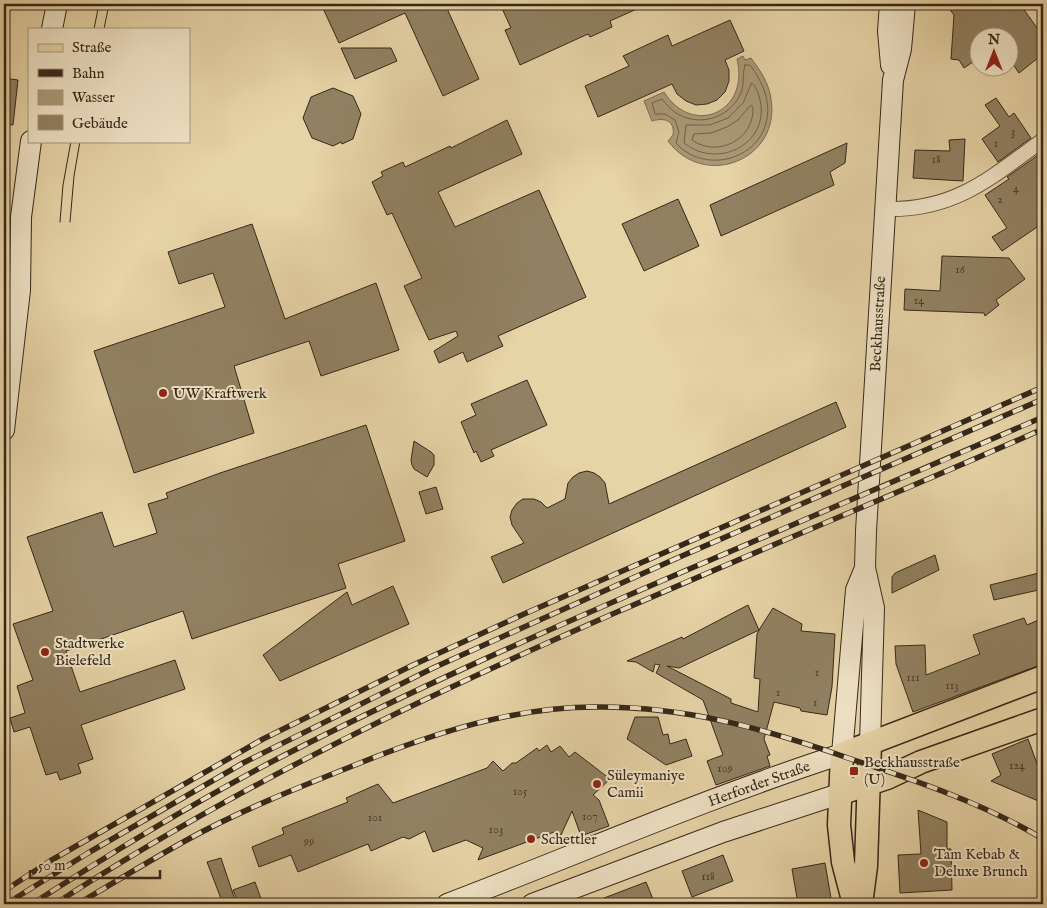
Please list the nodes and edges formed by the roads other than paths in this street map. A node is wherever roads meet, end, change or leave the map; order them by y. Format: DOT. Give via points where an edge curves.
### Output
graph roads {
  1 [pos="57,4"];
  2 [pos="890,4"];
  3 [pos="905,4"];
  4 [pos="52,28"];
  5 [pos="893,80"];
  6 [pos="1043,140"];
  7 [pos="31,142"];
  8 [pos="885,209"];
  9 [pos="4,430"];
  10 [pos="865,568"];
  11 [pos="1043,677"];
  12 [pos="1043,719"];
  13 [pos="870,744"];
  14 [pos="842,754"];
  15 [pos="869,785"];
  16 [pos="839,794"];
  17 [pos="447,904"];
  18 [pos="532,904"];
  19 [pos="854,904"];
  20 [pos="861,904"];
  1 -- 4 [label="street"];
  2 -- 5 [label="street, Beckhausstraße" via="888,47"];
  3 -- 5 [label="street, Beckhausstraße" via="904,32"];
  5 -- 8 [label="street, Beckhausstraße"];
  6 -- 8 [label="street" via="987,181 951,199 934,205"];
  7 -- 9 [label="street" via="21,217 20,290"];
  8 -- 10 [label="street, Beckhausstraße"];
  10 -- 13 [label="street, Beckhausstraße" via="874,608"];
  10 -- 14 [label="street, Beckhausstraße" via="856,590"];
  11 -- 13 [label="main road, Herforder Straße"];
  12 -- 15 [label="main road" via="921,762"];
  13 -- 14 [label="main road, Herforder Straße"];
  13 -- 15 [label="main road, Beckhausstraße"];
  14 -- 16 [label="main road"];
  14 -- 17 [label="street, Herforder Straße"];
  15 -- 16 [label="main road"];
  15 -- 20 [label="main road, Beckhausstraße"];
  16 -- 18 [label="street" via="723,832"];
  16 -- 19 [label="main road" via="840,841"];
}
